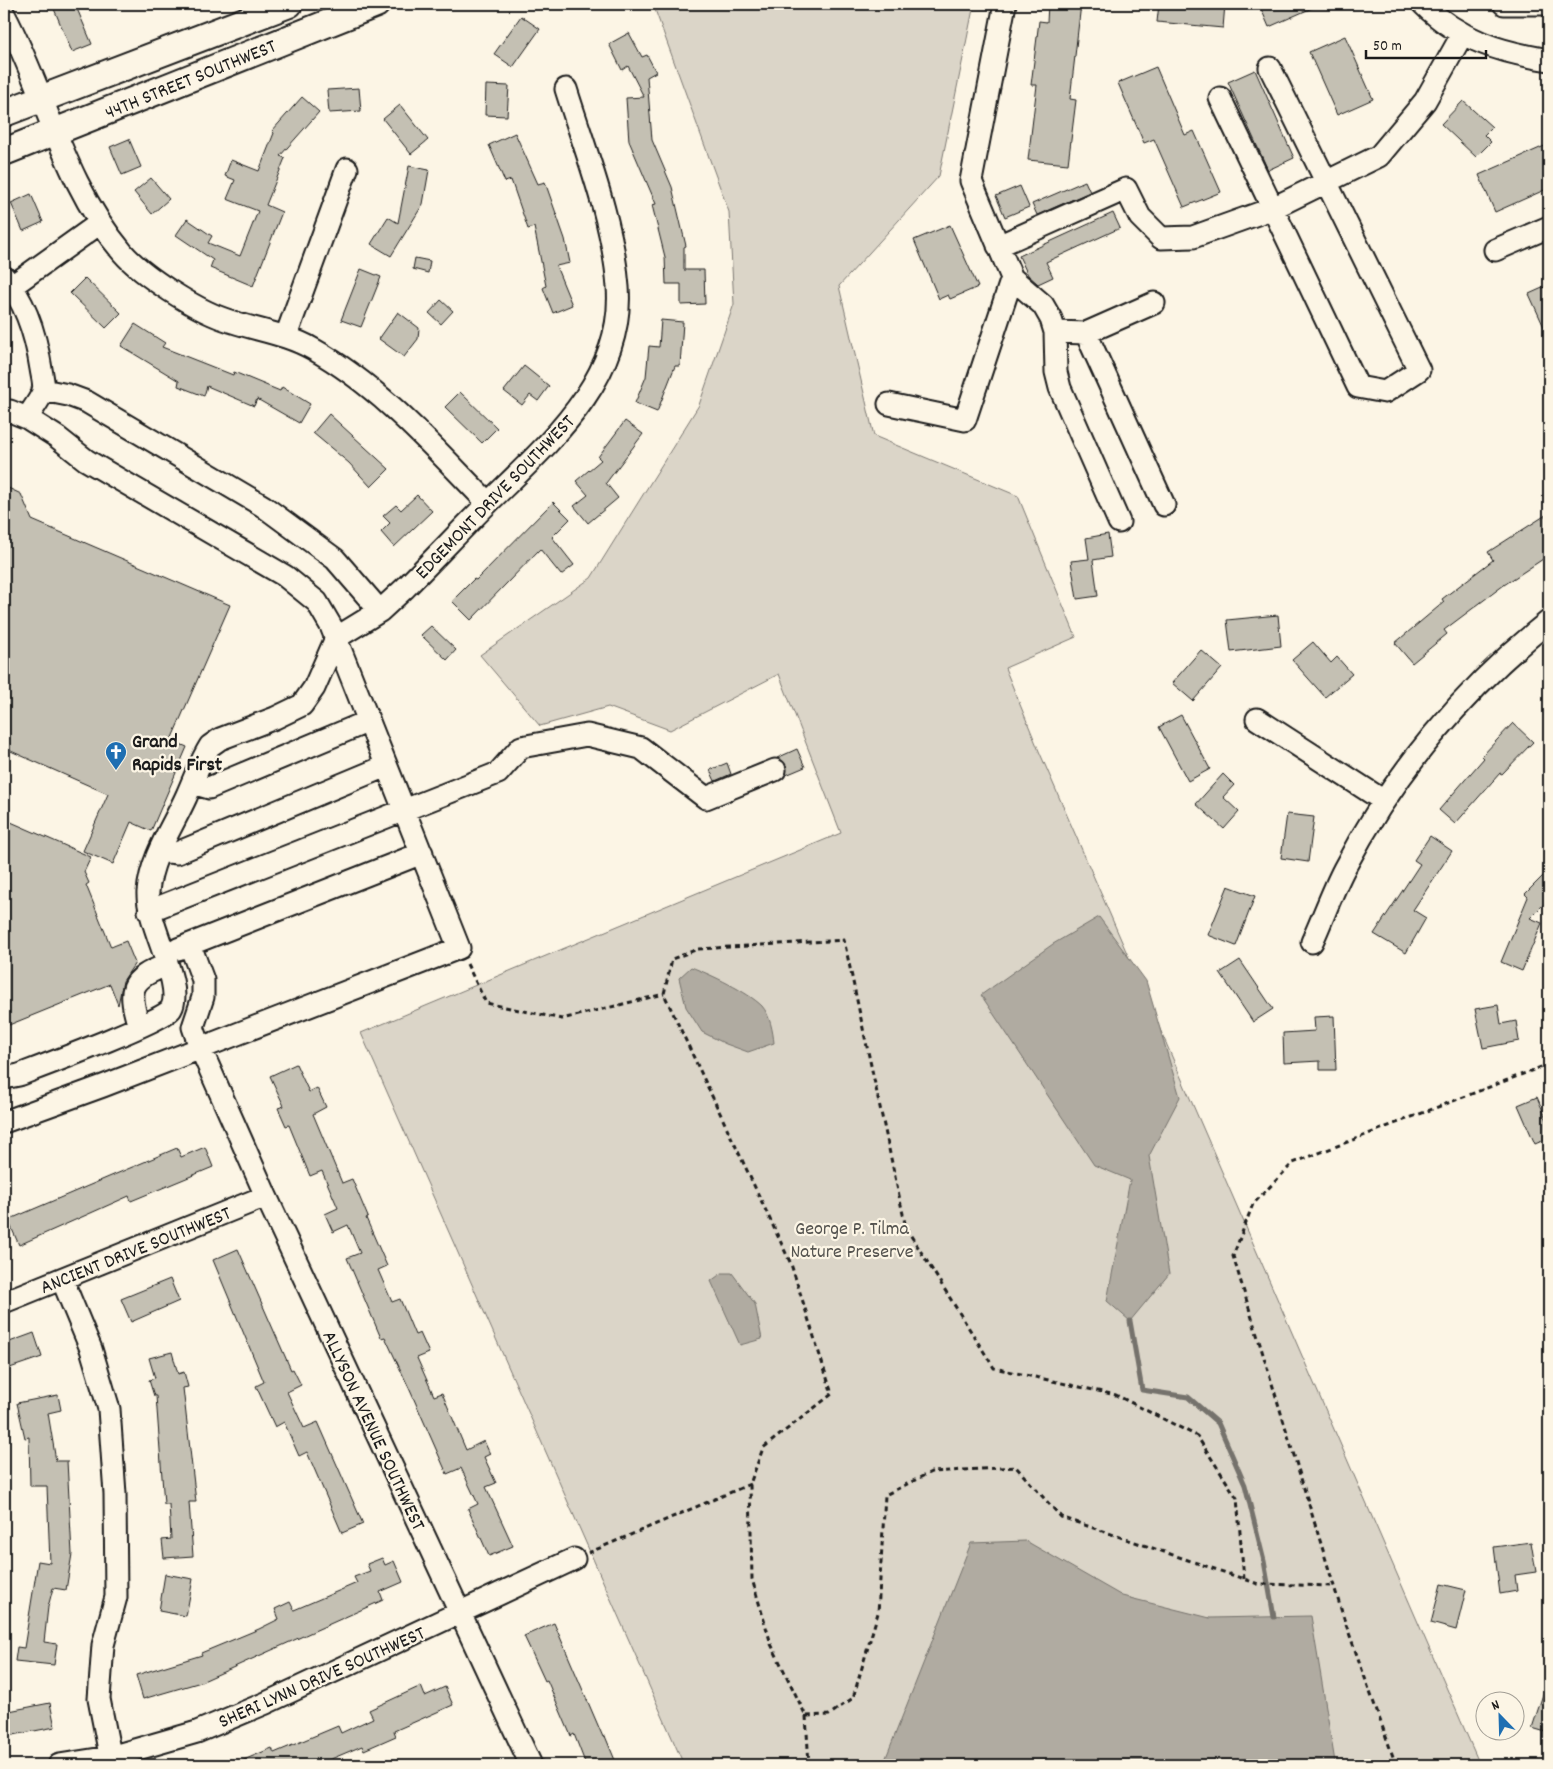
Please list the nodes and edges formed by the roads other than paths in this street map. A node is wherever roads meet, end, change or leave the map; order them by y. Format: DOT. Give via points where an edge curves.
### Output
graph roads {
  1 [pos="289,4"];
  2 [pos="376,4"];
  3 [pos="1006,4"];
  4 [pos="1423,4"];
  5 [pos="1504,4"];
  6 [pos="1549,4"];
  7 [pos="4,14"];
  8 [pos="1462,35"];
  9 [pos="1549,60"];
  10 [pos="1270,68"];
  11 [pos="566,89"];
  12 [pos="1220,98"];
  13 [pos="41,99"];
  14 [pos="4,113"];
  15 [pos="54,132"];
  16 [pos="4,152"];
  17 [pos="347,169"];
  18 [pos="1326,182"];
  19 [pos="1272,209"];
  20 [pos="100,223"];
  21 [pos="1549,227"];
  22 [pos="998,246"];
  23 [pos="1495,250"];
  24 [pos="1012,278"];
  25 [pos="8,282"];
  26 [pos="1154,303"];
  27 [pos="1055,332"];
  28 [pos="1086,333"];
  29 [pos="286,336"];
  30 [pos="43,390"];
  31 [pos="889,404"];
  32 [pos="4,413"];
  33 [pos="27,418"];
  34 [pos="488,503"];
  35 [pos="1164,505"];
  36 [pos="1119,522"];
  37 [pos="380,611"];
  38 [pos="1549,621"];
  39 [pos="336,638"];
  40 [pos="1257,719"];
  41 [pos="369,721"];
  42 [pos="386,766"];
  43 [pos="775,770"];
  44 [pos="192,783"];
  45 [pos="1384,801"];
  46 [pos="404,811"];
  47 [pos="160,851"];
  48 [pos="422,853"];
  49 [pos="149,911"];
  50 [pos="1312,942"];
  51 [pos="190,945"];
  52 [pos="165,960"];
  53 [pos="139,1027"];
  54 [pos="200,1047"];
  55 [pos="4,1078"];
  56 [pos="4,1122"];
  57 [pos="266,1196"];
  58 [pos="62,1279"];
  59 [pos="4,1302"];
  60 [pos="574,1559"];
  61 [pos="461,1612"];
  62 [pos="111,1761"];
  63 [pos="59,1765"];
  64 [pos="531,1765"];
  1 -- 13 [label="main road, 44TH STREET SOUTHWEST"];
  2 -- 15 [label="main road, 44TH STREET SOUTHWEST"];
  3 -- 22 [label="street" via="970,181"];
  4 -- 8 [label="street" via="1440,21"];
  5 -- 6 [label="street"];
  7 -- 13 [label="street"];
  8 -- 9 [label="street" via="1510,54"];
  8 -- 18 [label="street" via="1425,101 1379,156"];
  10 -- 18 [label="street"];
  11 -- 34 [label="street, EDGEMONT DRIVE SOUTHWEST" via="614,255 618,289 616,324 607,352 579,409"];
  12 -- 19 [label="street"];
  13 -- 14 [label="main road, 44TH STREET SOUTHWEST"];
  13 -- 15 [label="street"];
  15 -- 16 [label="main road, 44TH STREET SOUTHWEST"];
  15 -- 20 [label="street" via="68,166"];
  17 -- 29 [label="street"];
  18 -- 19 [label="street"];
  18 -- 19 [label="street" via="1419,370 1385,392 1358,387"];
  19 -- 22 [label="street" via="1193,237 1161,238 1140,217 1126,188"];
  20 -- 25 [label="street"];
  20 -- 29 [label="street" via="124,255 168,290 223,319"];
  21 -- 23 [label="street"];
  22 -- 24 [label="street"];
  24 -- 27 [label="street" via="1043,305"];
  24 -- 31 [label="street" via="965,420"];
  25 -- 30 [label="street" via="22,303 34,336"];
  26 -- 28 [label="street"];
  27 -- 28 [label="street"];
  27 -- 36 [label="street" via="1056,372 1060,388"];
  28 -- 35 [label="street"];
  29 -- 34 [label="street" via="313,349 380,395"];
  30 -- 33 [label="street"];
  30 -- 37 [label="street" via="87,402 262,506 335,560"];
  32 -- 33 [label="street" via="10,411"];
  33 -- 39 [label="street" via="86,460 285,576 317,602"];
  34 -- 37 [label="street, EDGEMONT DRIVE SOUTHWEST"];
  37 -- 39 [label="street, EDGEMONT DRIVE SOUTHWEST"];
  38 -- 45 [label="street" via="1461,701"];
  39 -- 41 [label="street"];
  39 -- 44 [label="street" via="309,698 285,714 220,739 210,746"];
  40 -- 45 [label="street"];
  41 -- 42 [label="street"];
  41 -- 44 [label="street" via="209,788"];
  42 -- 46 [label="street"];
  42 -- 47 [label="street" via="177,853"];
  43 -- 46 [label="street" via="706,798 642,748 587,735 521,747 498,773"];
  44 -- 47 [label="street"];
  45 -- 50 [label="street" via="1343,870"];
  46 -- 48 [label="street"];
  46 -- 49 [label="street"];
  47 -- 49 [label="street" via="150,881"];
  48 -- 51 [label="street"];
  48 -- 54 [label="street" via="459,948"];
  49 -- 52 [label="street"];
  51 -- 52 [label="street"];
  51 -- 54 [label="street, ALLYSON AVENUE SOUTHWEST" via="203,980 203,997 193,1027"];
  52 -- 53 [label="street" via="136,983 132,1000"];
  52 -- 53 [label="street" via="175,998 171,1010"];
  53 -- 55 [label="street"];
  54 -- 56 [label="street"];
  54 -- 57 [label="street, ALLYSON AVENUE SOUTHWEST"];
  57 -- 58 [label="street, ANCIENT DRIVE SOUTHWEST"];
  57 -- 61 [label="street, ALLYSON AVENUE SOUTHWEST"];
  58 -- 59 [label="street, ANCIENT DRIVE SOUTHWEST"];
  58 -- 62 [label="street" via="91,1348 109,1409 115,1494 116,1597 103,1645 99,1699"];
  60 -- 61 [label="street, SHERI LYNN DRIVE SOUTHWEST"];
  61 -- 62 [label="street, SHERI LYNN DRIVE SOUTHWEST" via="266,1703 197,1732"];
  61 -- 64 [label="street, ALLYSON AVENUE SOUTHWEST"];
  62 -- 63 [label="street, SHERI LYNN DRIVE SOUTHWEST"];
}
